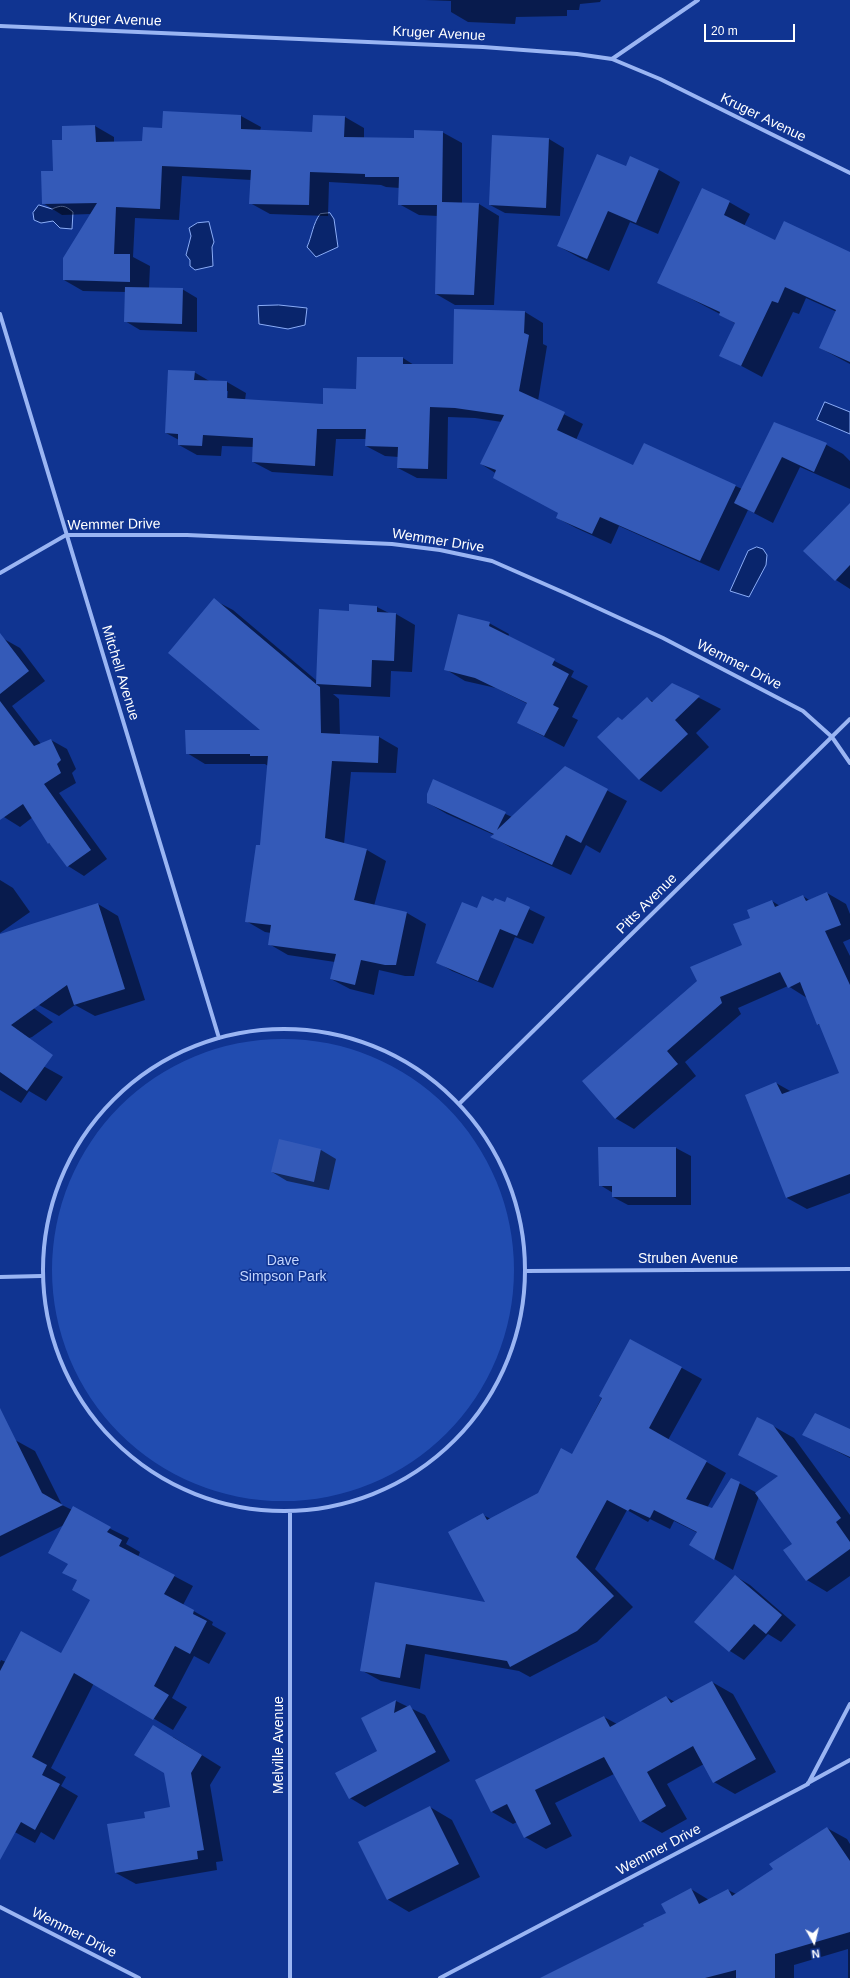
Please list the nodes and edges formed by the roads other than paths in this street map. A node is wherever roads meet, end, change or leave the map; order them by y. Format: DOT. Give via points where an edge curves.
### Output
graph roads {
  1 [pos="698,0"];
  2 [pos="0,26"];
  3 [pos="612,59"];
  4 [pos="850,173"];
  5 [pos="0,314"];
  6 [pos="66,535"];
  7 [pos="0,573"];
  8 [pos="850,719"];
  9 [pos="832,737"];
  10 [pos="850,762"];
  11 [pos="219,1038"];
  12 [pos="459,1104"];
  13 [pos="850,1269"];
  14 [pos="526,1271"];
  15 [pos="41,1276"];
  16 [pos="0,1277"];
  17 [pos="290,1511"];
  18 [pos="850,1704"];
  19 [pos="850,1760"];
  20 [pos="808,1784"];
  21 [pos="0,1907"];
  22 [pos="139,1978"];
  23 [pos="290,1978"];
  24 [pos="440,1978"];
  1 -- 3 [label="street"];
  2 -- 3 [label="street, Kruger Avenue" via="483,47"];
  3 -- 4 [label="street, Kruger Avenue" via="660,79"];
  5 -- 6 [label="street, Mitchell Avenue"];
  6 -- 7 [label="street, Wemmer Drive"];
  6 -- 9 [label="street, Wemmer Drive" via="188,535 392,544 440,550 492,561 663,638 803,711"];
  6 -- 11 [label="street, Mitchell Avenue"];
  8 -- 9 [label="street, Pitts Avenue"];
  9 -- 10 [label="street, Wemmer Drive"];
  9 -- 12 [label="street, Pitts Avenue"];
  11 -- 12 [label="street" via="284,1029 348,1038 408,1063"];
  11 -- 15 [label="street" via="169,1058 125,1088 89,1127 62,1173 52,1202 46,1224"];
  12 -- 14 [label="street" via="488,1140 509,1181 522,1225"];
  13 -- 14 [label="street, Struben Avenue"];
  14 -- 17 [label="street" via="520,1324 502,1373 474,1419 437,1456 392,1485 342,1504"];
  15 -- 16 [label="street"];
  15 -- 17 [label="street" via="51,1339 77,1396 117,1445 168,1482 227,1504"];
  17 -- 23 [label="street, Melville Avenue"];
  18 -- 20 [label="street"];
  19 -- 20 [label="street, Wemmer Drive"];
  20 -- 24 [label="street, Wemmer Drive"];
  21 -- 22 [label="street, Wemmer Drive"];
}
